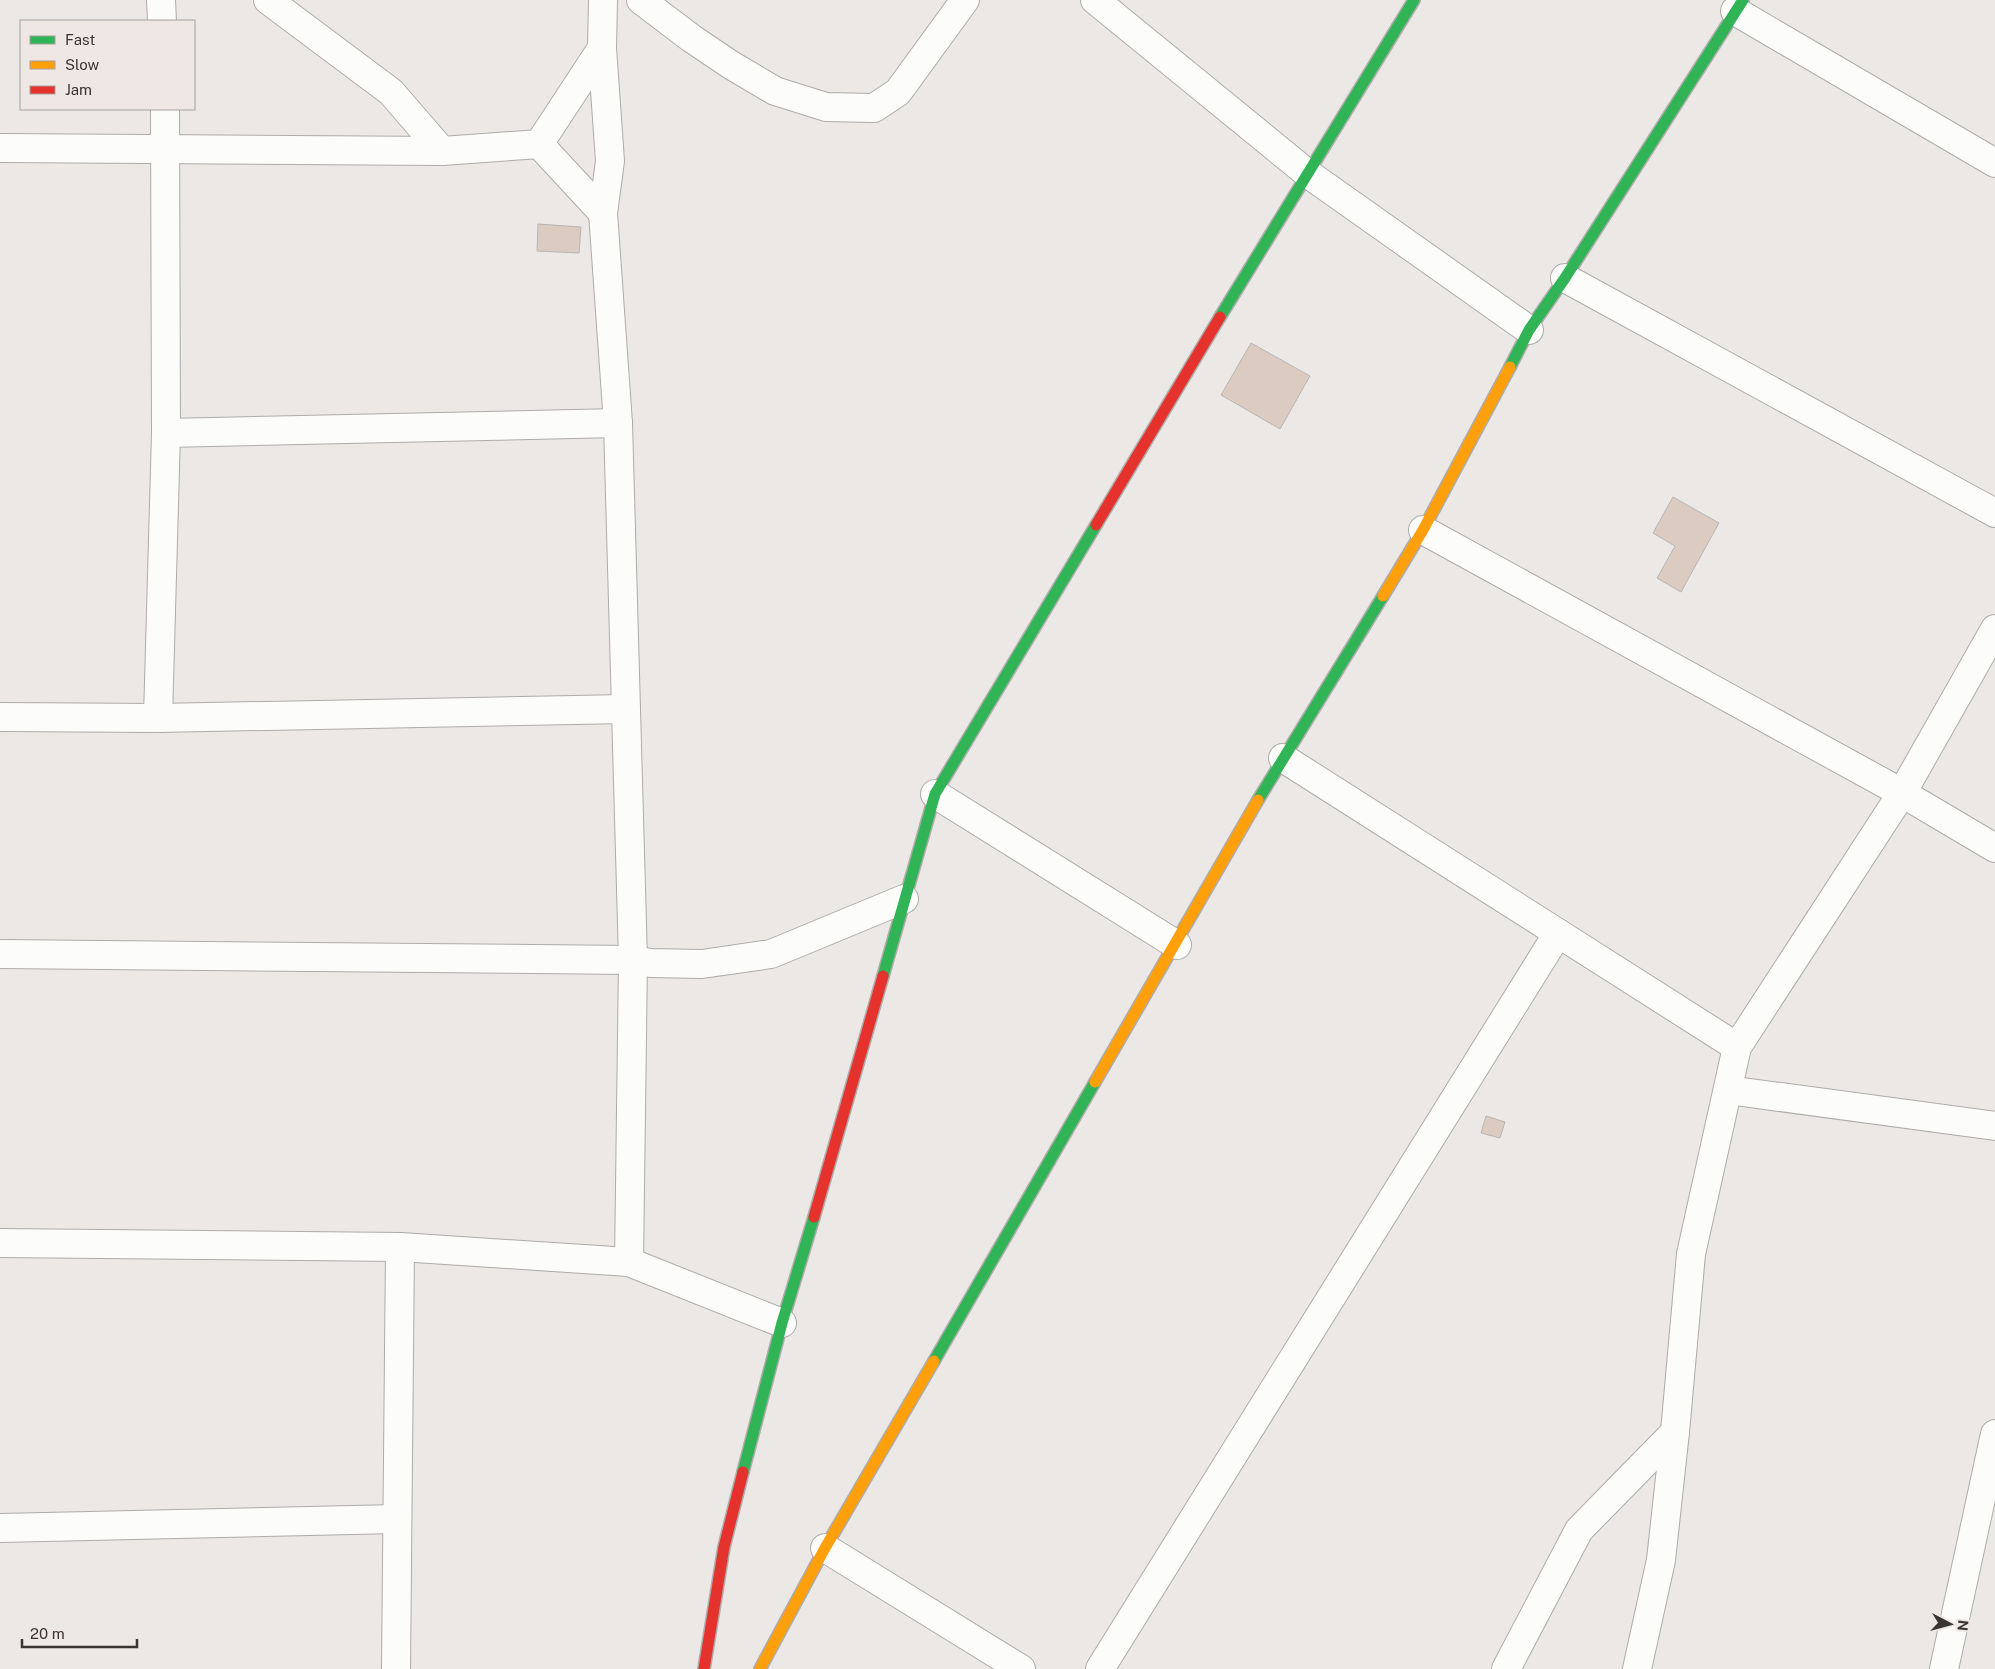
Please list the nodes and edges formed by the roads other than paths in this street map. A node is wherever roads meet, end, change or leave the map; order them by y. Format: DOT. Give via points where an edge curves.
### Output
graph roads {
  1 [pos="161,0"];
  2 [pos="268,0"];
  3 [pos="603,0"];
  4 [pos="640,0"];
  5 [pos="964,0"];
  6 [pos="1095,0"];
  7 [pos="1414,0"];
  8 [pos="1739,6"];
  9 [pos="162,20"];
  10 [pos="602,48"];
  11 [pos="165,110"];
  12 [pos="539,144"];
  13 [pos="0,148"];
  14 [pos="166,150"];
  15 [pos="442,151"];
  16 [pos="1995,163"];
  17 [pos="1307,173"];
  18 [pos="603,213"];
  19 [pos="1565,278"];
  20 [pos="1529,330"];
  21 [pos="618,423"];
  22 [pos="166,433"];
  23 [pos="1995,513"];
  24 [pos="1423,530"];
  25 [pos="1995,629"];
  26 [pos="626,709"];
  27 [pos="0,717"];
  28 [pos="158,718"];
  29 [pos="1283,758"];
  30 [pos="1902,793"];
  31 [pos="934,794"];
  32 [pos="1995,848"];
  33 [pos="904,899"];
  34 [pos="1558,933"];
  35 [pos="1176,945"];
  36 [pos="0,954"];
  37 [pos="633,960"];
  38 [pos="1738,1047"];
  39 [pos="1728,1090"];
  40 [pos="1995,1126"];
  41 [pos="0,1243"];
  42 [pos="400,1247"];
  43 [pos="629,1262"];
  44 [pos="782,1324"];
  45 [pos="1675,1432"];
  46 [pos="1995,1434"];
  47 [pos="397,1519"];
  48 [pos="0,1528"];
  49 [pos="825,1548"];
  50 [pos="396,1669"];
  51 [pos="704,1669"];
  52 [pos="760,1669"];
  53 [pos="1021,1669"];
  54 [pos="1100,1669"];
  55 [pos="1506,1669"];
  56 [pos="1637,1669"];
  57 [pos="1944,1669"];
  1 -- 9 [label="street"];
  2 -- 15 [label="street" via="391,92"];
  3 -- 10 [label="street"];
  4 -- 5 [label="street" via="731,65 775,91 826,107 874,108 898,92"];
  6 -- 17 [label="street"];
  7 -- 17 [label="street"];
  8 -- 16 [label="street"];
  8 -- 19 [label="street"];
  10 -- 12 [label="street"];
  10 -- 18 [label="street" via="610,160"];
  11 -- 14 [label="street"];
  12 -- 15 [label="street"];
  12 -- 18 [label="street"];
  13 -- 14 [label="street"];
  14 -- 15 [label="street"];
  14 -- 22 [label="street"];
  17 -- 20 [label="street"];
  17 -- 31 [label="street"];
  18 -- 21 [label="street"];
  19 -- 20 [label="street"];
  19 -- 23 [label="street"];
  20 -- 24 [label="street"];
  21 -- 22 [label="street"];
  21 -- 26 [label="street"];
  22 -- 28 [label="street"];
  24 -- 29 [label="street"];
  24 -- 30 [label="street"];
  25 -- 30 [label="street"];
  26 -- 28 [label="street"];
  26 -- 37 [label="street"];
  27 -- 28 [label="street"];
  29 -- 34 [label="street"];
  29 -- 35 [label="street"];
  30 -- 32 [label="street"];
  30 -- 38 [label="street"];
  31 -- 33 [label="street"];
  31 -- 35 [label="street"];
  33 -- 37 [label="street" via="771,954 702,964"];
  33 -- 44 [label="street"];
  34 -- 38 [label="street"];
  34 -- 54 [label="street"];
  35 -- 49 [label="street"];
  36 -- 37 [label="street"];
  37 -- 43 [label="street"];
  38 -- 39 [label="street"];
  39 -- 40 [label="street"];
  39 -- 45 [label="street" via="1691,1254"];
  41 -- 42 [label="street"];
  42 -- 43 [label="street"];
  42 -- 47 [label="street"];
  43 -- 44 [label="street"];
  44 -- 51 [label="street" via="724,1546"];
  45 -- 55 [label="street" via="1579,1530"];
  45 -- 56 [label="street" via="1661,1560"];
  46 -- 57 [label="street"];
  47 -- 48 [label="street"];
  47 -- 50 [label="street"];
  49 -- 52 [label="street"];
  49 -- 53 [label="street"];
}
